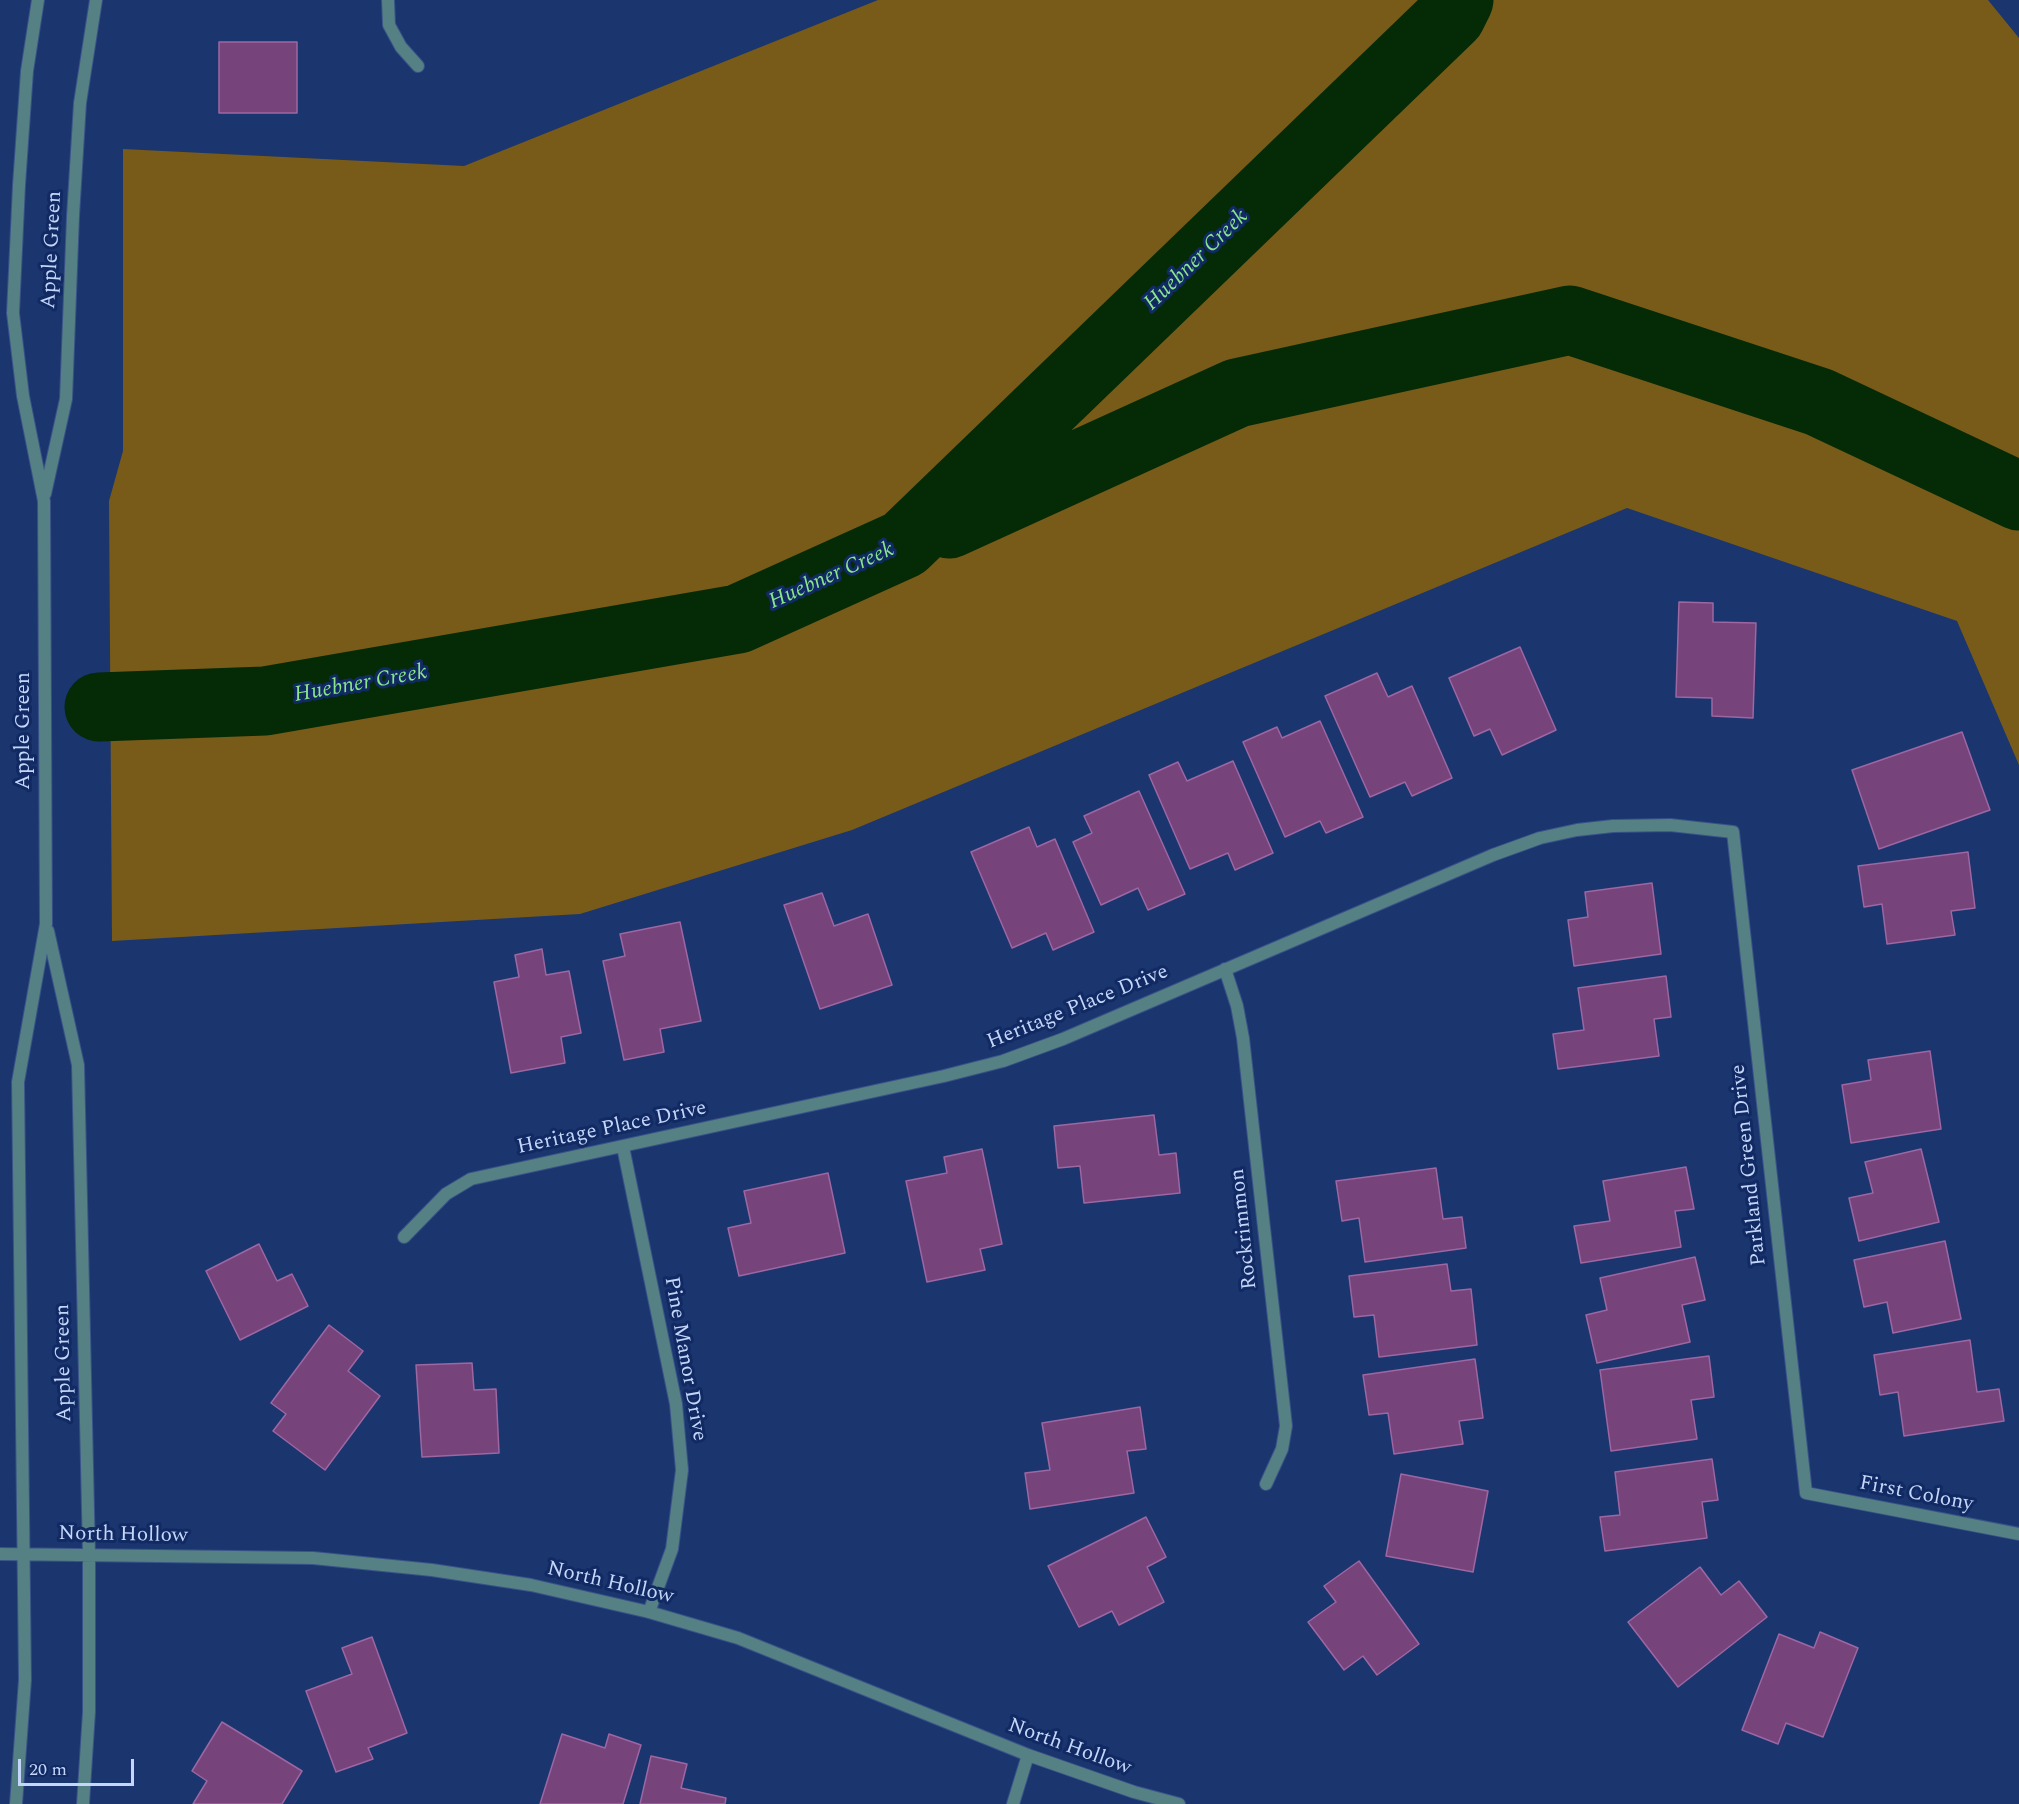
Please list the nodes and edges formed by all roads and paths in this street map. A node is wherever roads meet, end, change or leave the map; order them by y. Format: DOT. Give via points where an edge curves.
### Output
graph roads {
  1 [pos="38,0"];
  2 [pos="96,0"];
  3 [pos="388,0"];
  4 [pos="418,66"];
  5 [pos="44,501"];
  6 [pos="1733,832"];
  7 [pos="46,924"];
  8 [pos="1225,969"];
  9 [pos="623,1147"];
  10 [pos="404,1237"];
  11 [pos="1266,1484"];
  12 [pos="1806,1493"];
  13 [pos="2019,1534"];
  14 [pos="0,1554"];
  15 [pos="24,1554"];
  16 [pos="89,1555"];
  17 [pos="649,1612"];
  18 [pos="1028,1755"];
  19 [pos="16,1804"];
  20 [pos="83,1804"];
  21 [pos="1013,1804"];
  22 [pos="1179,1804"];
  1 -- 5 [label="street, Apple Green" via="27,71 13,313"];
  2 -- 5 [label="street, Apple Green" via="80,103 66,399"];
  3 -- 4 [label="street" via="389,25"];
  5 -- 7 [label="street, Apple Green"];
  6 -- 8 [label="street, Heritage Place Drive" via="1670,825 1613,826 1540,838"];
  6 -- 12 [label="street, Parkland Green Drive"];
  7 -- 15 [label="street, Apple Green" via="18,1082"];
  7 -- 16 [label="street, Apple Green" via="78,1065"];
  8 -- 9 [label="street, Heritage Place Drive" via="1003,1061"];
  8 -- 11 [label="street, Rockrimmon" via="1243,1038 1287,1426 1282,1449"];
  9 -- 10 [label="street, Heritage Place Drive" via="471,1179 446,1194"];
  9 -- 17 [label="street, Pine Manor Drive" via="676,1404 682,1470 672,1549"];
  12 -- 13 [label="street, First Colony"];
  14 -- 15 [label="street, North Hollow"];
  15 -- 16 [label="street, North Hollow"];
  15 -- 19 [label="street, Apple Green" via="26,1680"];
  16 -- 17 [label="street, North Hollow" via="313,1558 432,1570 531,1586"];
  16 -- 20 [label="street, Apple Green" via="89,1712"];
  17 -- 18 [label="street, North Hollow" via="738,1638"];
  18 -- 21 [label="street"];
  18 -- 22 [label="street, North Hollow"];
}
